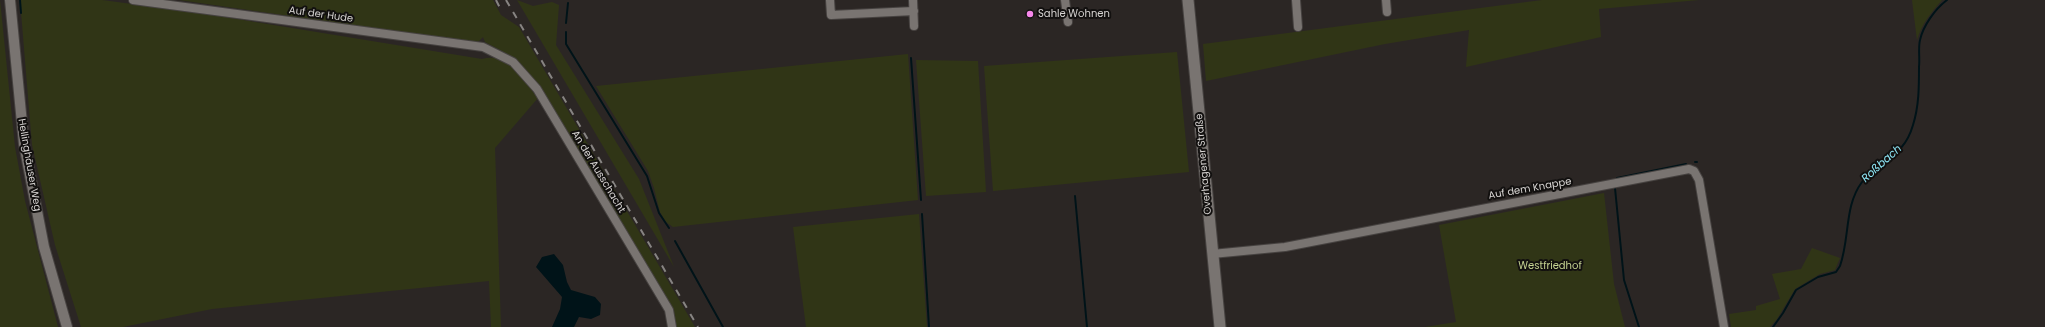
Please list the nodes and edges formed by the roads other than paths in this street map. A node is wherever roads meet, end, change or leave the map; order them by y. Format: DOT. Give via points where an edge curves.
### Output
graph roads {
  1 [pos="10,0"];
  2 [pos="133,0"];
  3 [pos="830,0"];
  4 [pos="913,0"];
  5 [pos="1065,0"];
  6 [pos="1188,0"];
  7 [pos="1296,0"];
  8 [pos="1386,0"];
  9 [pos="914,11"];
  10 [pos="1387,12"];
  11 [pos="1068,22"];
  12 [pos="914,26"];
  13 [pos="1298,27"];
  14 [pos="482,47"];
  15 [pos="1212,254"];
  16 [pos="66,327"];
  17 [pos="672,327"];
  18 [pos="1220,327"];
  19 [pos="1724,327"];
  1 -- 16 [label="street, Hellinghäuser Weg" via="24,144 44,247"];
  2 -- 14 [label="street, Auf der Hude"];
  3 -- 9 [label="street" via="831,15"];
  4 -- 9 [label="street"];
  5 -- 11 [label="street"];
  6 -- 15 [label="main road, Overhagener Straße"];
  7 -- 13 [label="street"];
  8 -- 10 [label="street"];
  9 -- 12 [label="street"];
  14 -- 17 [label="street, An der Ausschacht" via="514,62 537,89 669,310"];
  15 -- 18 [label="main road, Overhagener Straße"];
  15 -- 19 [label="street, Auf dem Knappe" via="1292,245 1689,169 1694,171 1699,180"];
}
